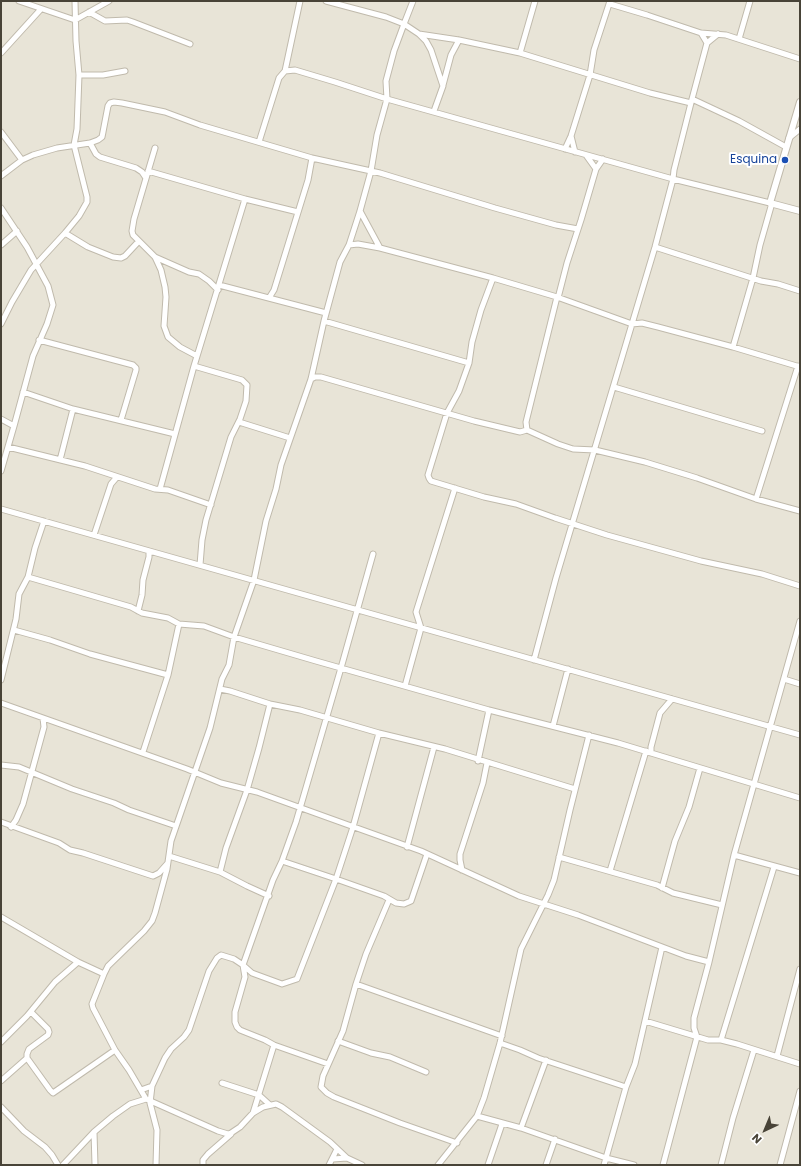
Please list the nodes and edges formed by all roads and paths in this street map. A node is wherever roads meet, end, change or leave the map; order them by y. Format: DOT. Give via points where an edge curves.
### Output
graph roads {
  1 [pos="19,1"];
  2 [pos="76,1"];
  3 [pos="109,1"];
  4 [pos="300,1"];
  5 [pos="326,1"];
  6 [pos="413,1"];
  7 [pos="535,1"];
  8 [pos="750,1"];
  9 [pos="334,2"];
  10 [pos="610,3"];
  11 [pos="41,9"];
  12 [pos="89,12"];
  13 [pos="75,20"];
  14 [pos="404,24"];
  15 [pos="701,33"];
  16 [pos="419,34"];
  17 [pos="718,34"];
  18 [pos="739,39"];
  19 [pos="458,40"];
  20 [pos="707,43"];
  21 [pos="190,44"];
  22 [pos="1,53"];
  23 [pos="520,53"];
  24 [pos="800,59"];
  25 [pos="125,71"];
  26 [pos="286,71"];
  27 [pos="590,74"];
  28 [pos="79,75"];
  29 [pos="443,86"];
  30 [pos="387,99"];
  31 [pos="691,101"];
  32 [pos="800,102"];
  33 [pos="434,111"];
  34 [pos="800,130"];
  35 [pos="1,132"];
  36 [pos="571,136"];
  37 [pos="789,138"];
  38 [pos="259,142"];
  39 [pos="90,143"];
  40 [pos="74,145"];
  41 [pos="154,148"];
  42 [pos="786,148"];
  43 [pos="565,149"];
  44 [pos="575,152"];
  45 [pos="586,155"];
  46 [pos="312,158"];
  47 [pos="603,159"];
  48 [pos="22,160"];
  49 [pos="596,169"];
  50 [pos="148,171"];
  51 [pos="371,171"];
  52 [pos="1,176"];
  53 [pos="146,178"];
  54 [pos="673,179"];
  55 [pos="246,199"];
  56 [pos="771,203"];
  57 [pos="1,208"];
  58 [pos="360,211"];
  59 [pos="800,211"];
  60 [pos="298,212"];
  61 [pos="578,229"];
  62 [pos="17,231"];
  63 [pos="65,233"];
  64 [pos="139,241"];
  65 [pos="1,245"];
  66 [pos="349,245"];
  67 [pos="655,247"];
  68 [pos="380,248"];
  69 [pos="155,257"];
  70 [pos="36,264"];
  71 [pos="493,278"];
  72 [pos="754,278"];
  73 [pos="218,288"];
  74 [pos="800,291"];
  75 [pos="269,298"];
  76 [pos="558,298"];
  77 [pos="326,313"];
  78 [pos="324,321"];
  79 [pos="1,324"];
  80 [pos="632,324"];
  81 [pos="39,340"];
  82 [pos="733,347"];
  83 [pos="197,356"];
  84 [pos="469,363"];
  85 [pos="194,366"];
  86 [pos="799,367"];
  87 [pos="311,379"];
  88 [pos="614,387"];
  89 [pos="23,392"];
  90 [pos="73,408"];
  91 [pos="447,413"];
  92 [pos="1,419"];
  93 [pos="121,420"];
  94 [pos="239,422"];
  95 [pos="526,422"];
  96 [pos="14,426"];
  97 [pos="513,430"];
  98 [pos="527,430"];
  99 [pos="762,431"];
  100 [pos="175,434"];
  101 [pos="290,438"];
  102 [pos="8,447"];
  103 [pos="595,450"];
  104 [pos="60,460"];
  105 [pos="1,471"];
  106 [pos="108,474"];
  107 [pos="117,477"];
  108 [pos="111,484"];
  109 [pos="455,488"];
  110 [pos="160,489"];
  111 [pos="756,499"];
  112 [pos="211,505"];
  113 [pos="1,509"];
  114 [pos="800,511"];
  115 [pos="44,521"];
  116 [pos="573,524"];
  117 [pos="94,535"];
  118 [pos="149,551"];
  119 [pos="156,553"];
  120 [pos="372,554"];
  121 [pos="149,557"];
  122 [pos="200,565"];
  123 [pos="28,577"];
  124 [pos="254,580"];
  125 [pos="800,586"];
  126 [pos="356,609"];
  127 [pos="138,611"];
  128 [pos="800,621"];
  129 [pos="179,624"];
  130 [pos="421,628"];
  131 [pos="14,630"];
  132 [pos="234,637"];
  133 [pos="534,660"];
  134 [pos="341,668"];
  135 [pos="568,669"];
  136 [pos="168,675"];
  137 [pos="784,679"];
  138 [pos="1,680"];
  139 [pos="800,684"];
  140 [pos="405,686"];
  141 [pos="220,689"];
  142 [pos="672,699"];
  143 [pos="1,703"];
  144 [pos="270,704"];
  145 [pos="489,710"];
  146 [pos="43,718"];
  147 [pos="326,718"];
  148 [pos="52,721"];
  149 [pos="552,726"];
  150 [pos="44,727"];
  151 [pos="770,727"];
  152 [pos="379,733"];
  153 [pos="589,735"];
  154 [pos="800,735"];
  155 [pos="434,747"];
  156 [pos="142,752"];
  157 [pos="649,752"];
  158 [pos="478,761"];
  159 [pos="487,763"];
  160 [pos="1,764"];
  161 [pos="700,768"];
  162 [pos="31,772"];
  163 [pos="195,772"];
  164 [pos="754,784"];
  165 [pos="575,789"];
  166 [pos="247,790"];
  167 [pos="800,798"];
  168 [pos="299,808"];
  169 [pos="1,822"];
  170 [pos="176,826"];
  171 [pos="12,827"];
  172 [pos="353,827"];
  173 [pos="407,847"];
  174 [pos="427,854"];
  175 [pos="734,855"];
  176 [pos="169,856"];
  177 [pos="559,857"];
  178 [pos="460,860"];
  179 [pos="282,861"];
  180 [pos="167,864"];
  181 [pos="452,865"];
  182 [pos="774,867"];
  183 [pos="462,870"];
  184 [pos="610,871"];
  185 [pos="220,872"];
  186 [pos="800,873"];
  187 [pos="153,876"];
  188 [pos="336,879"];
  189 [pos="162,888"];
  190 [pos="662,888"];
  191 [pos="269,896"];
  192 [pos="389,900"];
  193 [pos="544,904"];
  194 [pos="722,905"];
  195 [pos="1,917"];
  196 [pos="662,947"];
  197 [pos="78,962"];
  198 [pos="709,962"];
  199 [pos="243,965"];
  200 [pos="800,969"];
  201 [pos="104,974"];
  202 [pos="356,984"];
  203 [pos="31,1012"];
  204 [pos="645,1021"];
  205 [pos="502,1036"];
  206 [pos="696,1037"];
  207 [pos="721,1040"];
  208 [pos="338,1041"];
  209 [pos="1,1042"];
  210 [pos="500,1043"];
  211 [pos="274,1045"];
  212 [pos="115,1050"];
  213 [pos="754,1050"];
  214 [pos="777,1056"];
  215 [pos="27,1058"];
  216 [pos="546,1060"];
  217 [pos="328,1064"];
  218 [pos="800,1064"];
  219 [pos="426,1072"];
  220 [pos="1,1081"];
  221 [pos="222,1083"];
  222 [pos="152,1086"];
  223 [pos="626,1087"];
  224 [pos="141,1090"];
  225 [pos="800,1091"];
  226 [pos="259,1095"];
  227 [pos="148,1100"];
  228 [pos="270,1104"];
  229 [pos="1,1107"];
  230 [pos="253,1113"];
  231 [pos="477,1116"];
  232 [pos="502,1124"];
  233 [pos="521,1128"];
  234 [pos="94,1132"];
  235 [pos="231,1133"];
  236 [pos="555,1139"];
  237 [pos="456,1143"];
  238 [pos="337,1149"];
  239 [pos="347,1158"];
  240 [pos="606,1158"];
  241 [pos="333,1159"];
  242 [pos="58,1165"];
  243 [pos="63,1165"];
  244 [pos="95,1165"];
  245 [pos="156,1165"];
  246 [pos="204,1165"];
  247 [pos="329,1165"];
  248 [pos="362,1165"];
  249 [pos="438,1165"];
  250 [pos="488,1165"];
  251 [pos="546,1165"];
  252 [pos="604,1165"];
  253 [pos="634,1165"];
  254 [pos="662,1165"];
  255 [pos="721,1165"];
  256 [pos="780,1165"];
  1 -- 11 [label="street"];
  2 -- 13 [label="street"];
  3 -- 12 [label="street"];
  4 -- 26 [label="street"];
  5 -- 9 [label="street"];
  6 -- 14 [label="street"];
  7 -- 23 [label="street"];
  8 -- 18 [label="street"];
  9 -- 14 [label="street"];
  10 -- 15 [label="street"];
  10 -- 27 [label="street" via="594,50"];
  11 -- 13 [label="street"];
  11 -- 22 [label="street"];
  12 -- 13 [label="street"];
  12 -- 21 [label="street" via="105,21 127,20"];
  13 -- 28 [label="street"];
  14 -- 16 [label="street"];
  14 -- 30 [label="street" via="386,81"];
  15 -- 17 [label="street"];
  15 -- 20 [label="street"];
  16 -- 19 [label="street"];
  16 -- 29 [label="street" via="431,50"];
  17 -- 18 [label="street"];
  17 -- 20 [label="street"];
  18 -- 24 [label="street"];
  19 -- 23 [label="street"];
  19 -- 29 [label="street" via="451,55"];
  20 -- 31 [label="street"];
  23 -- 27 [label="street"];
  25 -- 28 [label="street" via="103,75"];
  26 -- 30 [label="street" via="295,70"];
  26 -- 38 [label="street" via="279,78"];
  27 -- 31 [label="street" via="650,93"];
  27 -- 36 [label="street"];
  28 -- 40 [label="street"];
  29 -- 33 [label="street"];
  30 -- 33 [label="street"];
  30 -- 51 [label="street"];
  31 -- 42 [label="street" via="739,121"];
  31 -- 54 [label="street"];
  32 -- 37 [label="street"];
  33 -- 43 [label="street"];
  34 -- 37 [label="street"];
  35 -- 48 [label="street"];
  36 -- 43 [label="street"];
  36 -- 44 [label="street"];
  37 -- 42 [label="street"];
  38 -- 39 [label="street" via="165,112 114,102 108,106 102,137"];
  38 -- 46 [label="street"];
  39 -- 40 [label="street"];
  39 -- 53 [label="street" via="100,157 136,168"];
  40 -- 48 [label="street" via="45,151"];
  40 -- 63 [label="street" via="87,202"];
  41 -- 50 [label="street"];
  42 -- 56 [label="street"];
  43 -- 44 [label="street"];
  44 -- 45 [label="street"];
  45 -- 47 [label="street"];
  45 -- 49 [label="street"];
  46 -- 51 [label="street"];
  46 -- 60 [label="street"];
  47 -- 49 [label="street"];
  47 -- 54 [label="street"];
  48 -- 52 [label="street"];
  49 -- 61 [label="street"];
  50 -- 53 [label="street"];
  50 -- 55 [label="street"];
  51 -- 58 [label="street"];
  51 -- 61 [label="street"];
  53 -- 64 [label="street" via="132,226 133,235"];
  54 -- 56 [label="street"];
  54 -- 67 [label="street"];
  55 -- 60 [label="street"];
  55 -- 73 [label="street"];
  56 -- 59 [label="street"];
  56 -- 72 [label="street"];
  57 -- 62 [label="street"];
  58 -- 66 [label="street"];
  58 -- 68 [label="street"];
  60 -- 75 [label="street" via="274,290"];
  61 -- 76 [label="street"];
  62 -- 65 [label="street"];
  62 -- 70 [label="street"];
  63 -- 64 [label="street" via="88,247 121,258"];
  63 -- 70 [label="street"];
  64 -- 69 [label="street"];
  66 -- 68 [label="street"];
  66 -- 77 [label="street" via="340,262"];
  67 -- 72 [label="street"];
  67 -- 80 [label="street"];
  68 -- 71 [label="street"];
  69 -- 73 [label="street" via="199,274"];
  69 -- 83 [label="street" via="165,287 165,333 170,341"];
  70 -- 79 [label="street"];
  70 -- 81 [label="street" via="48,286 53,305"];
  71 -- 76 [label="street"];
  71 -- 84 [label="street" via="480,310"];
  72 -- 74 [label="street"];
  72 -- 82 [label="street"];
  73 -- 75 [label="street"];
  73 -- 83 [label="street"];
  75 -- 77 [label="street"];
  76 -- 80 [label="street"];
  76 -- 95 [label="street"];
  77 -- 78 [label="street"];
  78 -- 84 [label="street"];
  78 -- 87 [label="street"];
  80 -- 82 [label="street" via="642,323"];
  80 -- 88 [label="street"];
  81 -- 89 [label="street"];
  81 -- 93 [label="street" via="133,365 136,370"];
  82 -- 86 [label="street"];
  83 -- 85 [label="street"];
  84 -- 91 [label="street" via="459,391"];
  85 -- 94 [label="street" via="246,382 246,401"];
  85 -- 100 [label="street"];
  86 -- 111 [label="street"];
  87 -- 91 [label="street" via="321,377"];
  87 -- 101 [label="street"];
  88 -- 99 [label="street"];
  88 -- 103 [label="street"];
  89 -- 90 [label="street"];
  89 -- 96 [label="street"];
  90 -- 93 [label="street"];
  90 -- 104 [label="street"];
  91 -- 97 [label="street"];
  91 -- 109 [label="street" via="428,475 432,480"];
  92 -- 96 [label="street"];
  93 -- 100 [label="street"];
  94 -- 101 [label="street"];
  94 -- 112 [label="street" via="231,437"];
  95 -- 97 [label="street"];
  95 -- 98 [label="street"];
  96 -- 102 [label="street"];
  97 -- 98 [label="street"];
  98 -- 103 [label="street" via="573,449"];
  100 -- 110 [label="street"];
  101 -- 124 [label="street" via="266,522"];
  102 -- 104 [label="street"];
  102 -- 105 [label="street"];
  103 -- 111 [label="street" via="697,478"];
  103 -- 116 [label="street"];
  104 -- 106 [label="street"];
  106 -- 107 [label="street"];
  106 -- 108 [label="street"];
  107 -- 108 [label="street"];
  107 -- 110 [label="street"];
  108 -- 117 [label="street"];
  109 -- 116 [label="street" via="516,504"];
  109 -- 130 [label="street" via="416,612"];
  110 -- 112 [label="street"];
  111 -- 114 [label="street"];
  112 -- 122 [label="street" via="203,532"];
  113 -- 115 [label="street"];
  115 -- 117 [label="street"];
  115 -- 123 [label="street"];
  116 -- 125 [label="street" via="678,555 762,574"];
  116 -- 133 [label="street"];
  117 -- 118 [label="street"];
  118 -- 119 [label="street"];
  118 -- 121 [label="street"];
  119 -- 121 [label="street"];
  119 -- 122 [label="street"];
  120 -- 126 [label="street"];
  121 -- 127 [label="street"];
  122 -- 124 [label="street"];
  123 -- 127 [label="street"];
  123 -- 131 [label="street" via="19,594"];
  124 -- 126 [label="street"];
  124 -- 132 [label="street"];
  126 -- 130 [label="street"];
  126 -- 134 [label="street"];
  127 -- 129 [label="street" via="168,618"];
  128 -- 137 [label="street"];
  129 -- 132 [label="street" via="204,626"];
  129 -- 136 [label="street"];
  130 -- 133 [label="street"];
  130 -- 140 [label="street"];
  131 -- 136 [label="street"];
  131 -- 138 [label="street"];
  132 -- 134 [label="street"];
  132 -- 141 [label="street" via="229,664"];
  133 -- 135 [label="street"];
  134 -- 140 [label="street"];
  134 -- 147 [label="street"];
  135 -- 142 [label="street"];
  135 -- 149 [label="street"];
  136 -- 156 [label="street"];
  137 -- 139 [label="street"];
  137 -- 151 [label="street"];
  140 -- 145 [label="street"];
  141 -- 144 [label="street"];
  141 -- 163 [label="street"];
  142 -- 151 [label="street"];
  142 -- 157 [label="street" via="660,713"];
  143 -- 146 [label="street"];
  144 -- 147 [label="street"];
  144 -- 166 [label="street"];
  145 -- 149 [label="street"];
  145 -- 158 [label="street"];
  146 -- 148 [label="street"];
  146 -- 150 [label="street"];
  147 -- 152 [label="street"];
  147 -- 168 [label="street"];
  148 -- 150 [label="street"];
  148 -- 156 [label="street"];
  149 -- 153 [label="street"];
  150 -- 162 [label="street"];
  151 -- 154 [label="street"];
  151 -- 164 [label="street"];
  152 -- 155 [label="street"];
  152 -- 172 [label="street"];
  153 -- 157 [label="street"];
  153 -- 165 [label="street"];
  155 -- 158 [label="street"];
  155 -- 173 [label="street"];
  156 -- 163 [label="street"];
  157 -- 161 [label="street"];
  157 -- 184 [label="street"];
  158 -- 159 [label="street"];
  159 -- 165 [label="street"];
  159 -- 178 [label="street"];
  160 -- 162 [label="street"];
  161 -- 164 [label="street"];
  161 -- 190 [label="street"];
  162 -- 170 [label="street"];
  162 -- 171 [label="street" via="23,804"];
  163 -- 166 [label="street"];
  163 -- 170 [label="street"];
  164 -- 167 [label="street"];
  164 -- 175 [label="street"];
  165 -- 177 [label="street"];
  166 -- 168 [label="street"];
  166 -- 185 [label="street"];
  168 -- 172 [label="street"];
  168 -- 179 [label="street"];
  169 -- 171 [label="street"];
  170 -- 176 [label="street"];
  171 -- 187 [label="street" via="59,843 70,850"];
  172 -- 173 [label="street"];
  172 -- 188 [label="street"];
  173 -- 174 [label="street"];
  174 -- 181 [label="street"];
  174 -- 192 [label="street" via="411,900 401,904"];
  175 -- 182 [label="street"];
  175 -- 194 [label="street"];
  176 -- 180 [label="street"];
  176 -- 185 [label="street"];
  177 -- 184 [label="street"];
  177 -- 193 [label="street" via="554,880"];
  178 -- 181 [label="street"];
  178 -- 183 [label="street"];
  179 -- 188 [label="street"];
  179 -- 191 [label="street"];
  180 -- 187 [label="street"];
  180 -- 189 [label="street"];
  181 -- 183 [label="street"];
  182 -- 186 [label="street"];
  182 -- 207 [label="street"];
  183 -- 193 [label="street" via="519,896"];
  184 -- 190 [label="street"];
  185 -- 191 [label="street"];
  187 -- 189 [label="street"];
  188 -- 192 [label="street"];
  188 -- 199 [label="street" via="297,979 282,984 252,973"];
  189 -- 201 [label="street" via="152,921 112,961"];
  190 -- 194 [label="street"];
  191 -- 199 [label="street"];
  192 -- 202 [label="street"];
  193 -- 196 [label="street"];
  193 -- 205 [label="street" via="521,949"];
  194 -- 198 [label="street"];
  195 -- 197 [label="street"];
  196 -- 198 [label="street"];
  196 -- 204 [label="street"];
  197 -- 201 [label="street"];
  197 -- 203 [label="street" via="55,982"];
  198 -- 206 [label="street" via="694,1018"];
  199 -- 211 [label="street" via="245,976 235,1012 235,1022 240,1030"];
  199 -- 222 [label="street" via="221,955 217,958 209,971 189,1030 168,1053"];
  200 -- 214 [label="street"];
  201 -- 212 [label="street" via="93,998 93,1008"];
  202 -- 205 [label="street"];
  202 -- 208 [label="street"];
  203 -- 209 [label="street"];
  203 -- 215 [label="street" via="49,1032 29,1049"];
  204 -- 206 [label="street"];
  204 -- 223 [label="street" via="635,1064"];
  205 -- 210 [label="street"];
  206 -- 207 [label="street"];
  206 -- 254 [label="street"];
  207 -- 213 [label="street"];
  208 -- 217 [label="street"];
  208 -- 219 [label="street" via="390,1057"];
  210 -- 216 [label="street"];
  210 -- 231 [label="street"];
  211 -- 217 [label="street"];
  211 -- 226 [label="street" via="268,1058"];
  212 -- 215 [label="street" via="53,1092"];
  212 -- 224 [label="street"];
  213 -- 214 [label="street"];
  213 -- 255 [label="street"];
  214 -- 218 [label="street"];
  215 -- 220 [label="street"];
  216 -- 223 [label="street"];
  216 -- 233 [label="street"];
  217 -- 237 [label="street" via="321,1083 327,1094"];
  221 -- 226 [label="street"];
  222 -- 224 [label="street"];
  222 -- 227 [label="street"];
  223 -- 240 [label="street"];
  224 -- 227 [label="street"];
  225 -- 256 [label="street"];
  226 -- 228 [label="street"];
  226 -- 230 [label="street"];
  227 -- 234 [label="street" via="130,1104"];
  227 -- 235 [label="street" via="223,1134"];
  227 -- 245 [label="street" via="157,1130"];
  228 -- 230 [label="street"];
  228 -- 238 [label="street" via="282,1107"];
  229 -- 242 [label="street" via="52,1155"];
  230 -- 235 [label="street"];
  231 -- 232 [label="street"];
  231 -- 237 [label="street"];
  232 -- 233 [label="street"];
  232 -- 250 [label="street"];
  233 -- 236 [label="street"];
  234 -- 243 [label="street"];
  234 -- 244 [label="street"];
  235 -- 246 [label="street" via="208,1154 203,1160"];
  236 -- 240 [label="street"];
  236 -- 251 [label="street"];
  237 -- 249 [label="street"];
  238 -- 239 [label="street"];
  238 -- 241 [label="street"];
  239 -- 241 [label="street"];
  239 -- 248 [label="street"];
  240 -- 252 [label="street"];
  240 -- 253 [label="street"];
  241 -- 247 [label="street"];
}
